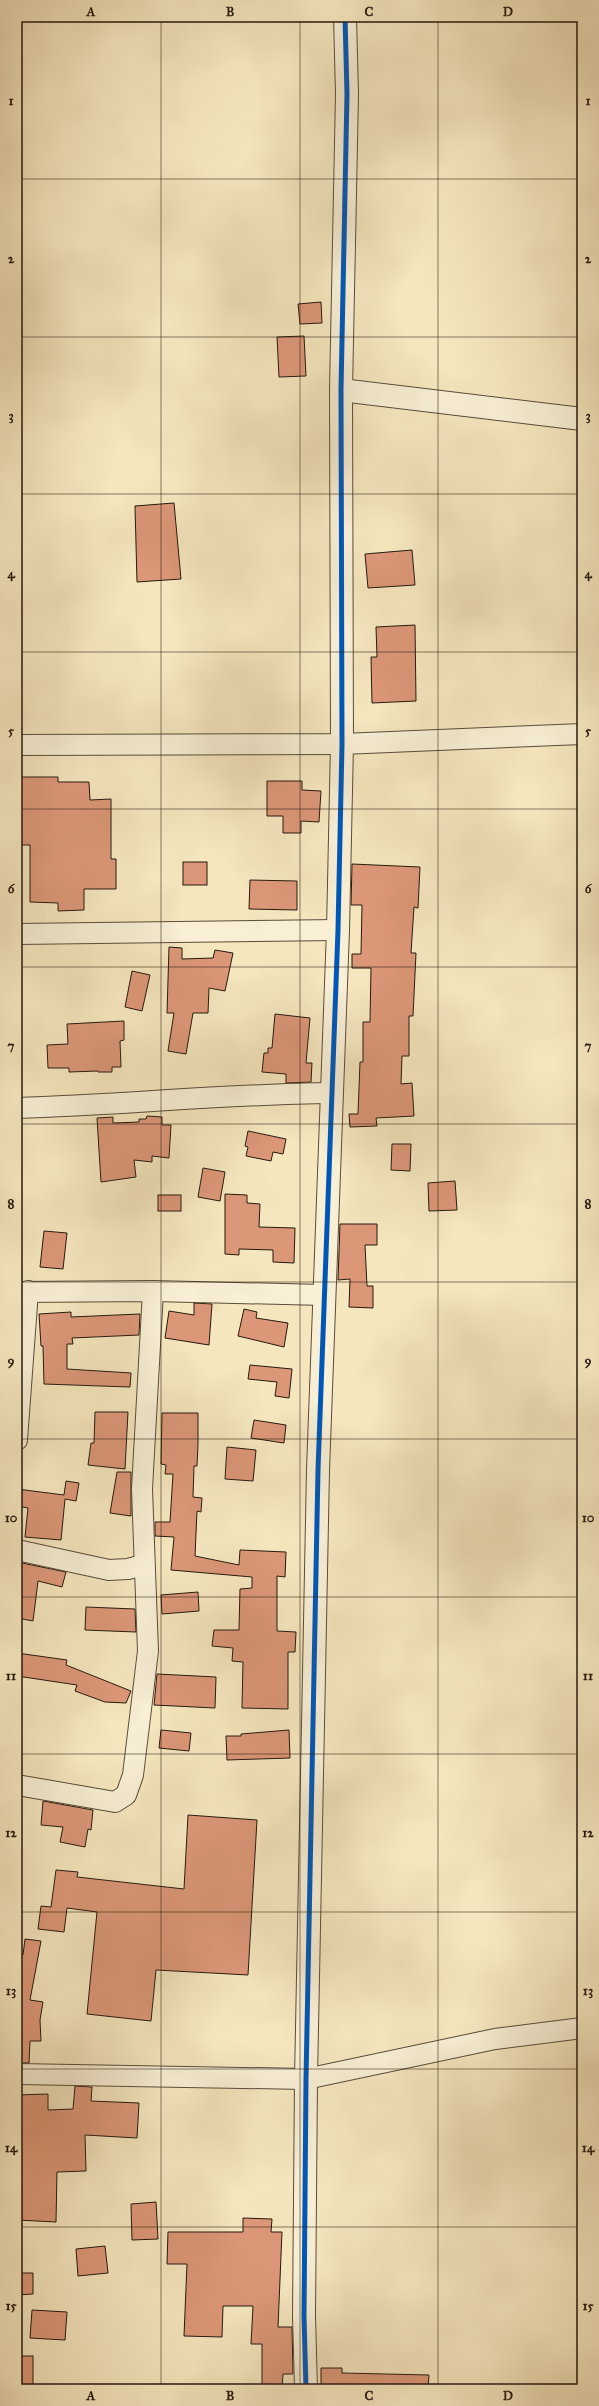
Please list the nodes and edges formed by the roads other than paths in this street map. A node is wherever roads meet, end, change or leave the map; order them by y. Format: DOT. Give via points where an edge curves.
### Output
graph roads {
  1 [pos="345,17"];
  2 [pos="341,390"];
  3 [pos="582,419"];
  4 [pos="582,734"];
  5 [pos="342,744"];
  6 [pos="17,745"];
  7 [pos="338,930"];
  8 [pos="17,934"];
  9 [pos="331,1093"];
  10 [pos="17,1108"];
  11 [pos="153,1291"];
  12 [pos="23,1292"];
  13 [pos="324,1295"];
  14 [pos="17,1440"];
  15 [pos="17,1550"];
  16 [pos="143,1564"];
  17 [pos="17,1784"];
  18 [pos="582,2028"];
  19 [pos="17,2074"];
  20 [pos="306,2079"];
  21 [pos="306,2389"];
  1 -- 2 [label="street" via="347,94"];
  2 -- 3 [label="street"];
  2 -- 5 [label="street"];
  4 -- 5 [label="street"];
  5 -- 6 [label="street"];
  5 -- 7 [label="street"];
  7 -- 8 [label="street"];
  7 -- 9 [label="street"];
  9 -- 10 [label="street"];
  9 -- 13 [label="street"];
  11 -- 12 [label="street"];
  11 -- 13 [label="street"];
  11 -- 16 [label="street" via="142,1489"];
  12 -- 14 [label="street"];
  13 -- 20 [label="street"];
  15 -- 16 [label="street" via="109,1570 128,1569"];
  16 -- 17 [label="street" via="148,1651 133,1774 126,1795 115,1802"];
  18 -- 20 [label="street" via="495,2039"];
  19 -- 20 [label="street"];
  20 -- 21 [label="street"];
}
